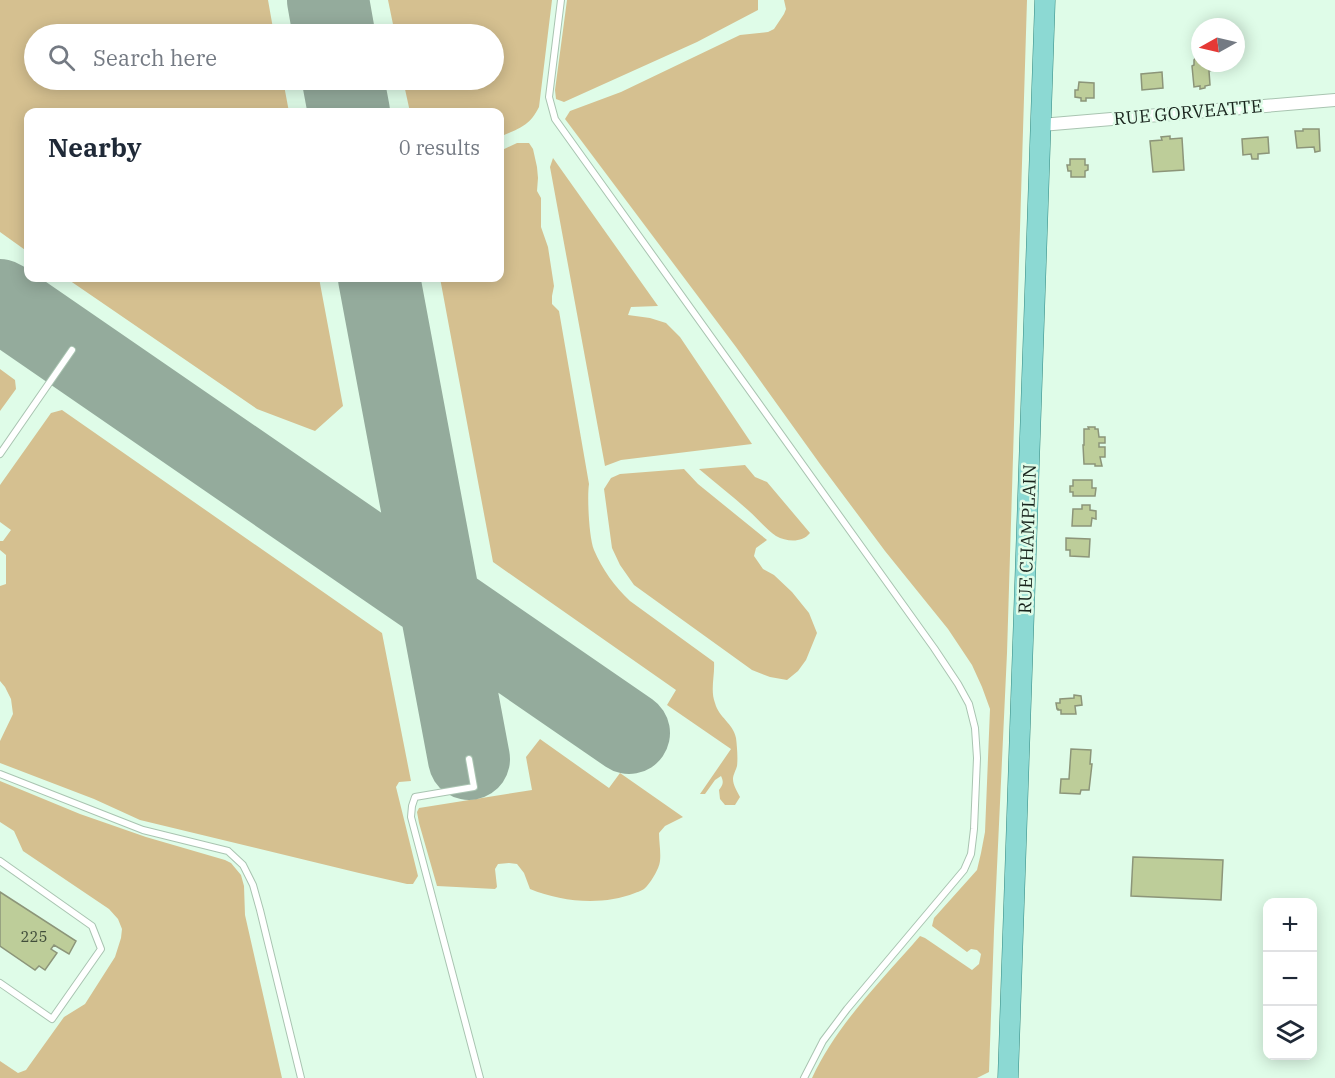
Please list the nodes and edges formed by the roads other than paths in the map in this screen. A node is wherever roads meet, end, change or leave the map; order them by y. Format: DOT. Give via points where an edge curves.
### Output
graph roads {
  1 [pos="561,0"];
  2 [pos="1045,0"];
  3 [pos="1335,100"];
  4 [pos="1041,125"];
  5 [pos="72,350"];
  6 [pos="0,454"];
  7 [pos="469,759"];
  8 [pos="0,774"];
  9 [pos="0,861"];
  10 [pos="0,983"];
  11 [pos="301,1078"];
  12 [pos="480,1078"];
  13 [pos="804,1078"];
  14 [pos="1008,1078"];
  1 -- 13 [label="lane" via="549,97 555,119 934,648 969,704 975,728 972,854 964,870 847,1009 823,1041"];
  2 -- 4 [label="main road, RUE CHAMPLAIN"];
  3 -- 4 [label="street, RUE GORVEATTE"];
  4 -- 14 [label="main road, RUE CHAMPLAIN"];
  5 -- 6 [label="lane"];
  7 -- 12 [label="lane" via="474,787 415,797 411,817"];
  8 -- 11 [label="lane" via="143,830 228,851 243,865 260,910"];
  9 -- 10 [label="lane" via="92,926 101,949 52,1018"];
}
